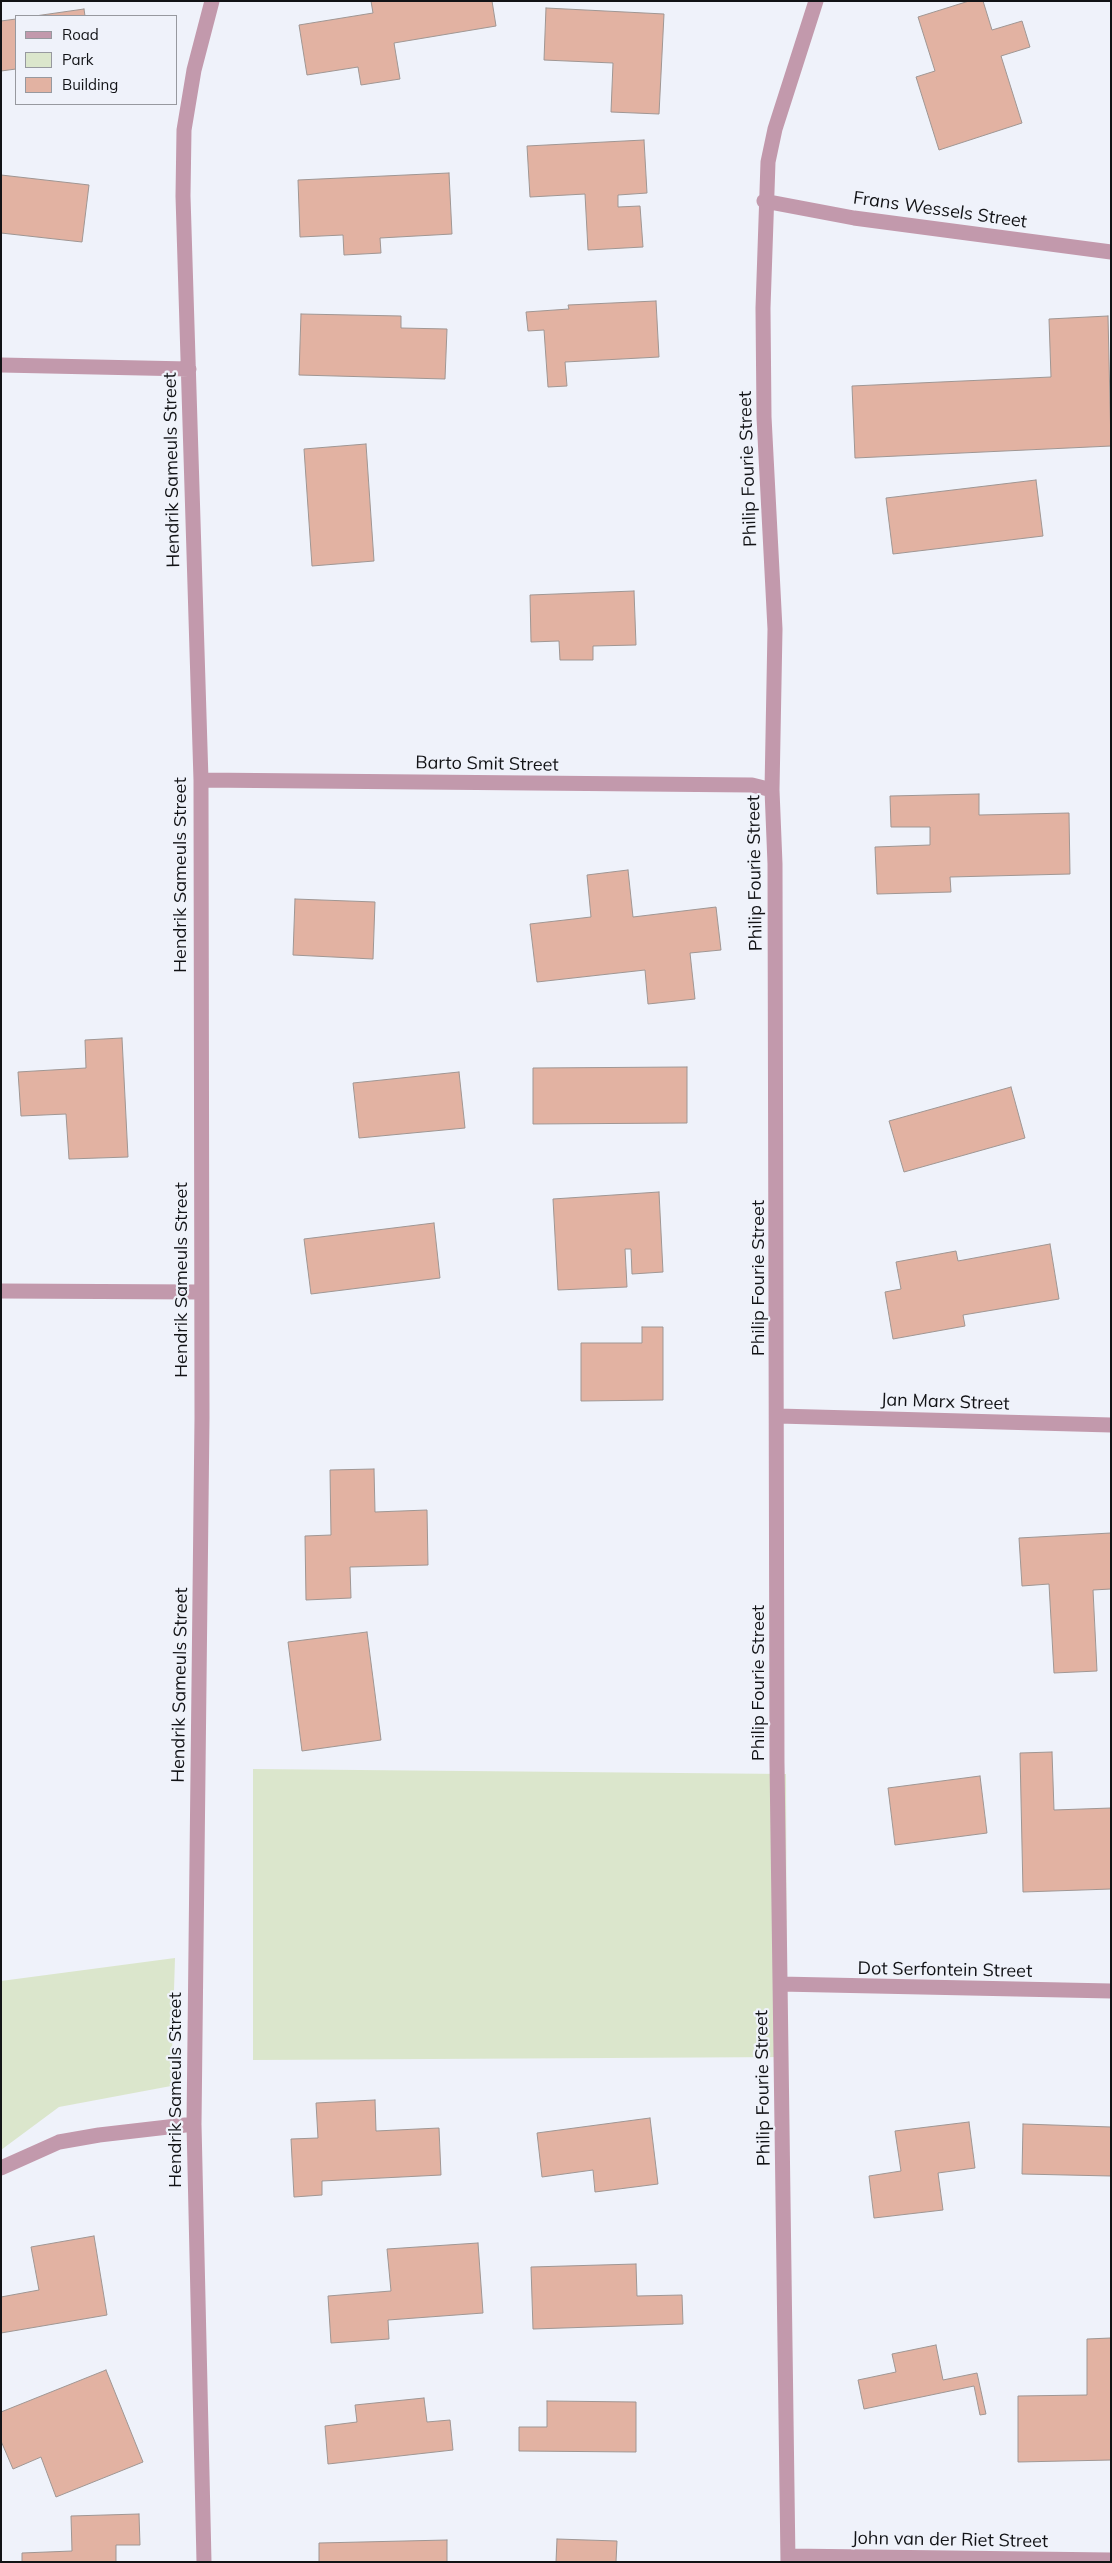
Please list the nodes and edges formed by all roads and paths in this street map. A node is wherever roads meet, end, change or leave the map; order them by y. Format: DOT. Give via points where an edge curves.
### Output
graph roads {
  1 [pos="212,1"];
  2 [pos="816,1"];
  3 [pos="764,201"];
  4 [pos="1111,252"];
  5 [pos="1,365"];
  6 [pos="188,369"];
  7 [pos="201,780"];
  8 [pos="772,790"];
  9 [pos="1,1291"];
  10 [pos="200,1292"];
  11 [pos="778,1416"];
  12 [pos="1111,1425"];
  13 [pos="780,1984"];
  14 [pos="1111,1991"];
  15 [pos="194,2124"];
  16 [pos="1,2168"];
  17 [pos="788,2559"];
  18 [pos="1111,2560"];
  19 [pos="204,2562"];
  1 -- 6 [label="street, Hendrik Sameuls Street" via="194,70 184,130 183,260"];
  2 -- 3 [label="street, Philip Fourie Street" via="775,129"];
  3 -- 4 [label="street, Frans Wessels Street" via="854,218"];
  3 -- 8 [label="street, Philip Fourie Street" via="764,417 774,628"];
  5 -- 6 [label="street"];
  6 -- 7 [label="street, Hendrik Sameuls Street"];
  7 -- 8 [label="street, Barto Smit Street" via="752,785"];
  7 -- 10 [label="street, Hendrik Sameuls Street"];
  8 -- 11 [label="street, Philip Fourie Street"];
  9 -- 10 [label="street"];
  10 -- 15 [label="street, Hendrik Sameuls Street" via="202,1418"];
  11 -- 12 [label="street, Jan Marx Street"];
  11 -- 13 [label="street, Philip Fourie Street"];
  13 -- 14 [label="street, Dot Serfontein Street"];
  13 -- 17 [label="street, Philip Fourie Street"];
  15 -- 16 [label="street" via="59,2142"];
  15 -- 19 [label="street, Hendrik Sameuls Street"];
  17 -- 18 [label="street, John van der Riet Street"];
}
